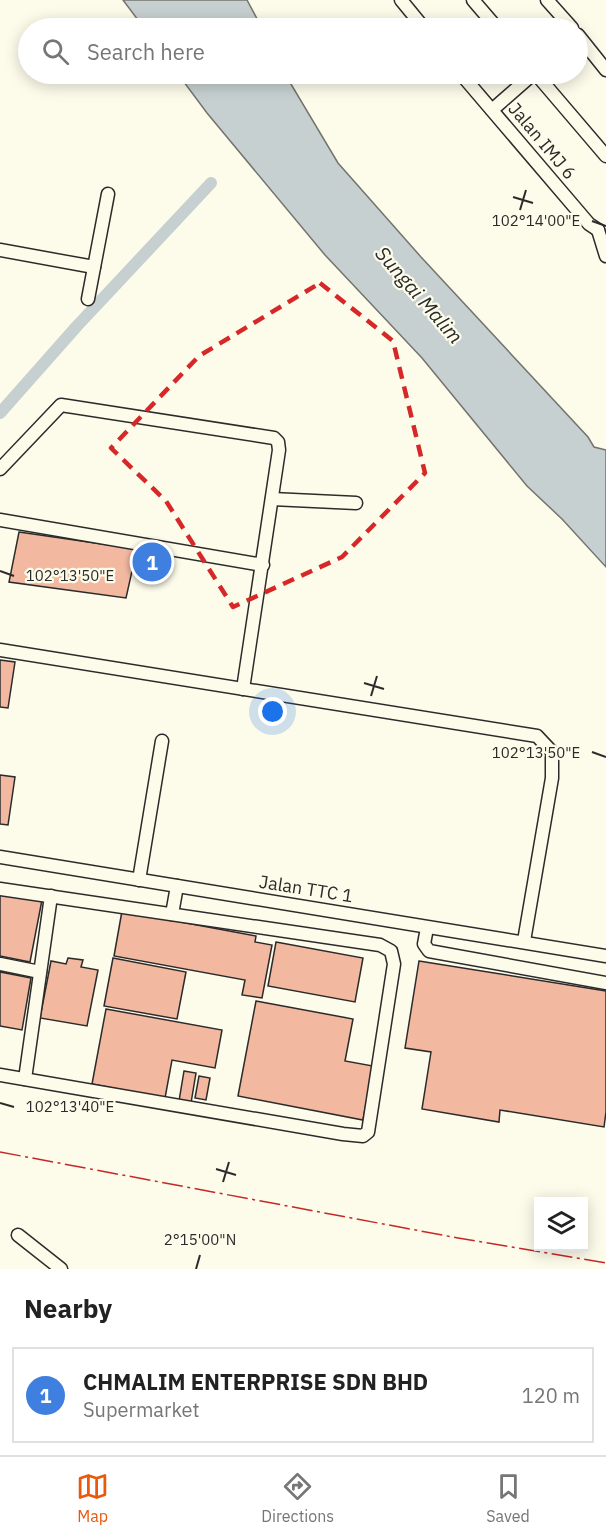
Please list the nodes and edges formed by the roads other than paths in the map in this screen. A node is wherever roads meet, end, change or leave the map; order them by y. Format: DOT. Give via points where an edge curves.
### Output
graph roads {
  1 [pos="401,0"];
  2 [pos="473,0"];
  3 [pos="547,0"];
  4 [pos="416,18"];
  5 [pos="488,18"];
  6 [pos="563,18"];
  7 [pos="588,48"];
  8 [pos="606,70"];
  9 [pos="470,84"];
  10 [pos="522,84"];
  11 [pos="543,84"];
  12 [pos="492,110"];
  13 [pos="606,156"];
  14 [pos="108,194"];
  15 [pos="602,229"];
  16 [pos="0,250"];
  17 [pos="606,256"];
  18 [pos="94,267"];
  19 [pos="88,299"];
  20 [pos="0,469"];
  21 [pos="272,499"];
  22 [pos="356,503"];
  23 [pos="0,520"];
  24 [pos="263,565"];
  25 [pos="0,650"];
  26 [pos="243,688"];
  27 [pos="162,741"];
  28 [pos="0,857"];
  29 [pos="139,880"];
  30 [pos="177,886"];
  31 [pos="0,889"];
  32 [pos="51,896"];
  33 [pos="172,914"];
  34 [pos="427,928"];
  35 [pos="524,941"];
  36 [pos="606,956"];
  37 [pos="0,964"];
  38 [pos="40,972"];
  39 [pos="606,983"];
  40 [pos="0,1075"];
  41 [pos="25,1079"];
  42 [pos="18,1235"];
  43 [pos="61,1269"];
  1 -- 4 [label="street"];
  2 -- 5 [label="street"];
  3 -- 6 [label="street"];
  7 -- 8 [label="street"];
  9 -- 12 [label="street, Jalan IMJ 6"];
  10 -- 12 [label="street"];
  11 -- 13 [label="street"];
  12 -- 15 [label="street, Jalan IMJ 6" via="589,224"];
  14 -- 18 [label="street"];
  15 -- 17 [label="street"];
  16 -- 18 [label="street"];
  18 -- 19 [label="street"];
  20 -- 21 [label="street" via="62,405 274,438 279,450"];
  21 -- 22 [label="street"];
  21 -- 24 [label="street"];
  23 -- 24 [label="street"];
  24 -- 26 [label="street"];
  25 -- 26 [label="street"];
  26 -- 35 [label="street" via="537,736 552,752 552,778"];
  27 -- 29 [label="street"];
  28 -- 29 [label="street, Jalan TTC 1"];
  29 -- 30 [label="street, Jalan TTC 1"];
  30 -- 33 [label="street"];
  30 -- 34 [label="street, Jalan TTC 1"];
  31 -- 32 [label="street"];
  32 -- 33 [label="street"];
  32 -- 38 [label="street"];
  33 -- 41 [label="street" via="380,945 391,951 394,964 368,1132 363,1136 343,1134"];
  34 -- 35 [label="street, Jalan TTC 1"];
  34 -- 39 [label="street" via="424,944 429,951"];
  35 -- 36 [label="street, Jalan TTC 1"];
  37 -- 38 [label="street"];
  38 -- 41 [label="street"];
  40 -- 41 [label="street"];
  42 -- 43 [label="street"];
}
